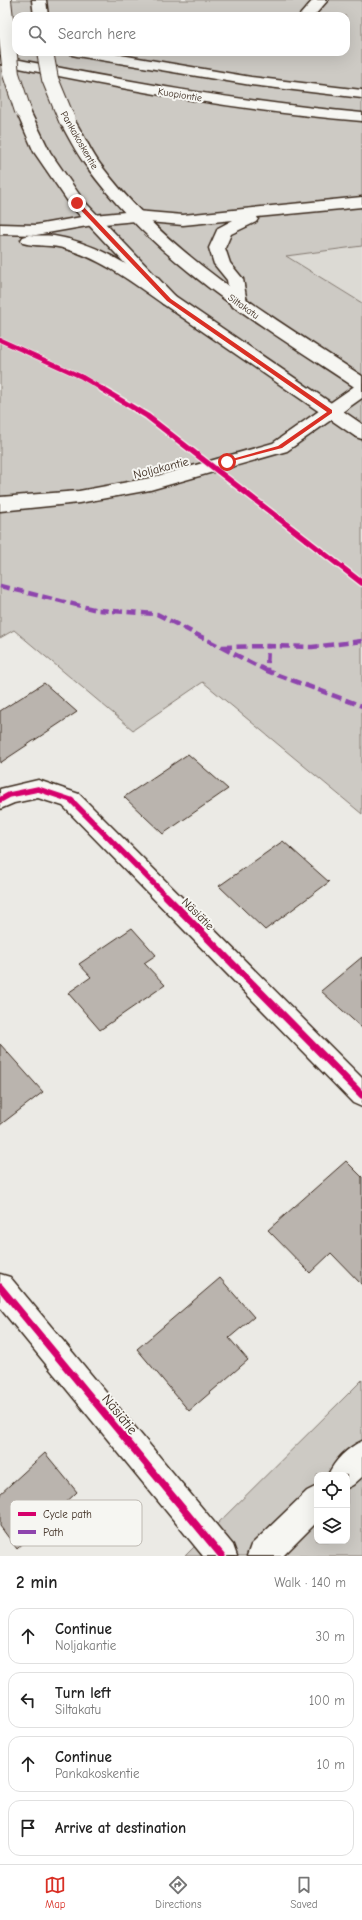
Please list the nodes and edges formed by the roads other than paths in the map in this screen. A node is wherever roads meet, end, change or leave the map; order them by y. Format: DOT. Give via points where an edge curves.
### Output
graph roads {
  1 [pos="3,0"];
  2 [pos="39,0"];
  3 [pos="321,0"];
  4 [pos="40,12"];
  5 [pos="310,12"];
  6 [pos="0,23"];
  7 [pos="12,26"];
  8 [pos="0,37"];
  9 [pos="12,39"];
  10 [pos="46,56"];
  11 [pos="101,56"];
  12 [pos="0,60"];
  13 [pos="362,94"];
  14 [pos="362,117"];
  15 [pos="362,202"];
  16 [pos="288,210"];
  17 [pos="136,216"];
  18 [pos="92,220"];
  19 [pos="0,229"];
  20 [pos="0,239"];
  21 [pos="169,300"];
  22 [pos="239,303"];
  23 [pos="362,384"];
  24 [pos="362,389"];
  25 [pos="331,412"];
  26 [pos="362,433"];
  27 [pos="0,504"];
  28 [pos="0,800"];
  29 [pos="362,1095"];
  30 [pos="0,1287"];
  31 [pos="362,1456"];
  32 [pos="346,1472"];
  33 [pos="314,1504"];
  34 [pos="222,1556"];
  35 [pos="262,1556"];
  1 -- 18 [label="main road, bridge" via="11,74 23,112 42,152 77,203"];
  2 -- 4 [label="main road"];
  3 -- 5 [label="main road"];
  6 -- 7 [label="main road"];
  8 -- 9 [label="main road"];
  10 -- 17 [label="main road, Pankakoskentie, bridge" via="50,79 67,120 93,165"];
  11 -- 13 [label="main road, Kuopiontie" via="251,81"];
  12 -- 14 [label="main road, Kuopiontie" via="89,79 228,101"];
  15 -- 16 [label="main road"];
  16 -- 17 [label="main road" via="183,220"];
  16 -- 22 [label="main road" via="243,221 224,231 217,248 222,264 236,280"];
  17 -- 18 [label="main road"];
  17 -- 22 [label="main road, Siltakatu" via="210,282"];
  18 -- 19 [label="main road" via="58,227"];
  18 -- 21 [label="main road"];
  20 -- 21 [label="main road" via="54,241 98,254"];
  21 -- 25 [label="main road"];
  22 -- 23 [label="main road, Siltakatu"];
  24 -- 25 [label="main road, Noljakantie"];
  25 -- 26 [label="main road"];
  25 -- 27 [label="main road, Noljakantie" via="280,447 164,480 79,497"];
  28 -- 29 [label="main road, Näsiätie" via="9,795 38,789 71,800"];
  30 -- 34 [label="main road, Näsiätie"];
  31 -- 32 [label="main road"];
  33 -- 35 [label="main road"];
}
